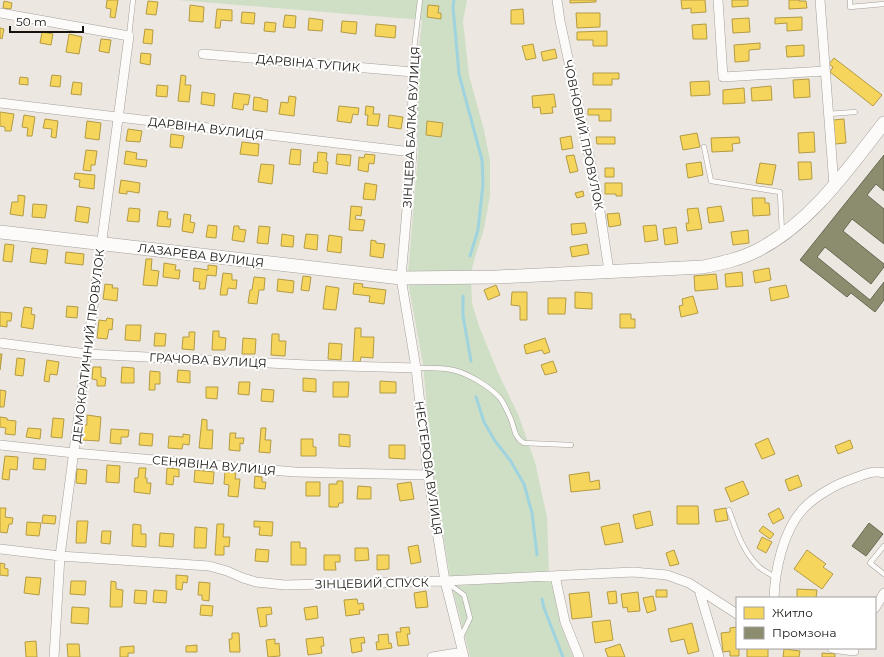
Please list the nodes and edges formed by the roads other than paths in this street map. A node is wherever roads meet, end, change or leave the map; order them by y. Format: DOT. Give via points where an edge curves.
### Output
graph roads {
  1 [pos="134,0"];
  2 [pos="420,0"];
  3 [pos="557,0"];
  4 [pos="718,0"];
  5 [pos="820,0"];
  6 [pos="850,0"];
  7 [pos="884,4"];
  8 [pos="0,13"];
  9 [pos="129,36"];
  10 [pos="202,54"];
  11 [pos="825,71"];
  12 [pos="413,72"];
  13 [pos="0,103"];
  14 [pos="855,112"];
  15 [pos="828,114"];
  16 [pos="118,118"];
  17 [pos="884,123"];
  18 [pos="704,147"];
  19 [pos="412,152"];
  20 [pos="834,186"];
  21 [pos="0,232"];
  22 [pos="782,235"];
  23 [pos="102,244"];
  24 [pos="609,271"];
  25 [pos="402,278"];
  26 [pos="0,343"];
  27 [pos="87,354"];
  28 [pos="416,368"];
  29 [pos="571,444"];
  30 [pos="0,445"];
  31 [pos="74,453"];
  32 [pos="884,473"];
  33 [pos="428,475"];
  34 [pos="729,510"];
  35 [pos="884,546"];
  36 [pos="0,549"];
  37 [pos="60,556"];
  38 [pos="884,574"];
  39 [pos="555,576"];
  40 [pos="775,577"];
  41 [pos="445,581"];
  42 [pos="699,590"];
  43 [pos="884,593"];
  44 [pos="774,597"];
  45 [pos="876,606"];
  46 [pos="736,613"];
  47 [pos="460,639"];
  48 [pos="838,649"];
  49 [pos="854,652"];
  50 [pos="464,655"];
  51 [pos="54,657"];
  52 [pos="432,657"];
  53 [pos="579,657"];
  54 [pos="719,657"];
  1 -- 9 [label="lane"];
  2 -- 12 [label="lane, ЗІНЦЕВА БАЛКА ВУЛИЦЯ"];
  3 -- 24 [label="street, ЧОВНОВИЙ ПРОВУЛОК" via="597,192"];
  4 -- 11 [label="street" via="723,77"];
  5 -- 11 [label="street"];
  6 -- 7 [label="lane" via="850,6"];
  8 -- 9 [label="street"];
  9 -- 16 [label="street, ДЕМОКРАТИЧНИЙ ПРОВУЛОК"];
  10 -- 12 [label="street, ДАРВІНА ТУПИК"];
  11 -- 15 [label="street"];
  12 -- 19 [label="street, ЗІНЦЕВА БАЛКА ВУЛИЦЯ"];
  13 -- 16 [label="street, ДАРВІНА ВУЛИЦЯ"];
  14 -- 15 [label="lane"];
  15 -- 20 [label="street"];
  16 -- 19 [label="street, ДАРВІНА ВУЛИЦЯ"];
  16 -- 23 [label="street, ДЕМОКРАТИЧНИЙ ПРОВУЛОК"];
  17 -- 20 [label="street"];
  18 -- 22 [label="lane" via="711,181 780,192"];
  19 -- 25 [label="street, ЗІНЦЕВА БАЛКА ВУЛИЦЯ"];
  20 -- 22 [label="street"];
  21 -- 23 [label="street, ЛАЗАРЕВА ВУЛИЦЯ"];
  22 -- 24 [label="street" via="758,250 731,261 703,267"];
  23 -- 25 [label="street, ЛАЗАРЕВА ВУЛИЦЯ"];
  23 -- 27 [label="street, ДЕМОКРАТИЧНИЙ ПРОВУЛОК"];
  24 -- 25 [label="street"];
  25 -- 28 [label="street, НЕСТЕРОВА ВУЛИЦЯ"];
  26 -- 27 [label="street, ГРАЧОВА ВУЛИЦЯ"];
  27 -- 28 [label="street, ГРАЧОВА ВУЛИЦЯ"];
  27 -- 31 [label="street, ДЕМОКРАТИЧНИЙ ПРОВУЛОК"];
  28 -- 29 [label="lane" via="454,370 479,381 500,399 512,421 516,435 524,443"];
  28 -- 33 [label="street, НЕСТЕРОВА ВУЛИЦЯ"];
  30 -- 31 [label="street, СЕНЯВІНА ВУЛИЦЯ"];
  31 -- 33 [label="street, СЕНЯВІНА ВУЛИЦЯ" via="295,472"];
  31 -- 37 [label="street, ДЕМОКРАТИЧНИЙ ПРОВУЛОК"];
  32 -- 40 [label="street" via="871,472 847,480 813,500 802,510 783,546"];
  33 -- 41 [label="street, НЕСТЕРОВА ВУЛИЦЯ"];
  34 -- 40 [label="lane" via="747,552 760,568"];
  35 -- 38 [label="lane" via="870,563"];
  36 -- 37 [label="street, ЗІНЦЕВИЙ СПУСК"];
  37 -- 41 [label="street, ЗІНЦЕВИЙ СПУСК" via="209,566 256,582 285,584"];
  37 -- 51 [label="street, ДЕМОКРАТИЧНИЙ ПРОВУЛОК"];
  39 -- 41 [label="street, ЗІНЦЕВИЙ СПУСК"];
  39 -- 42 [label="street, ЗІНЦЕВИЙ СПУСК" via="633,572 667,575 689,583"];
  39 -- 53 [label="street" via="565,622"];
  40 -- 44 [label="street"];
  41 -- 47 [label="street, НЕСТЕРОВА ВУЛИЦЯ"];
  41 -- 47 [label="lane" via="464,595 470,618"];
  42 -- 46 [label="street, ЗІНЦЕВИЙ СПУСК"];
  42 -- 54 [label="street"];
  43 -- 45 [label="street"];
  47 -- 50 [label="street, НЕСТЕРОВА ВУЛИЦЯ"];
  48 -- 49 [label="street"];
  50 -- 52 [label="street"];
}
